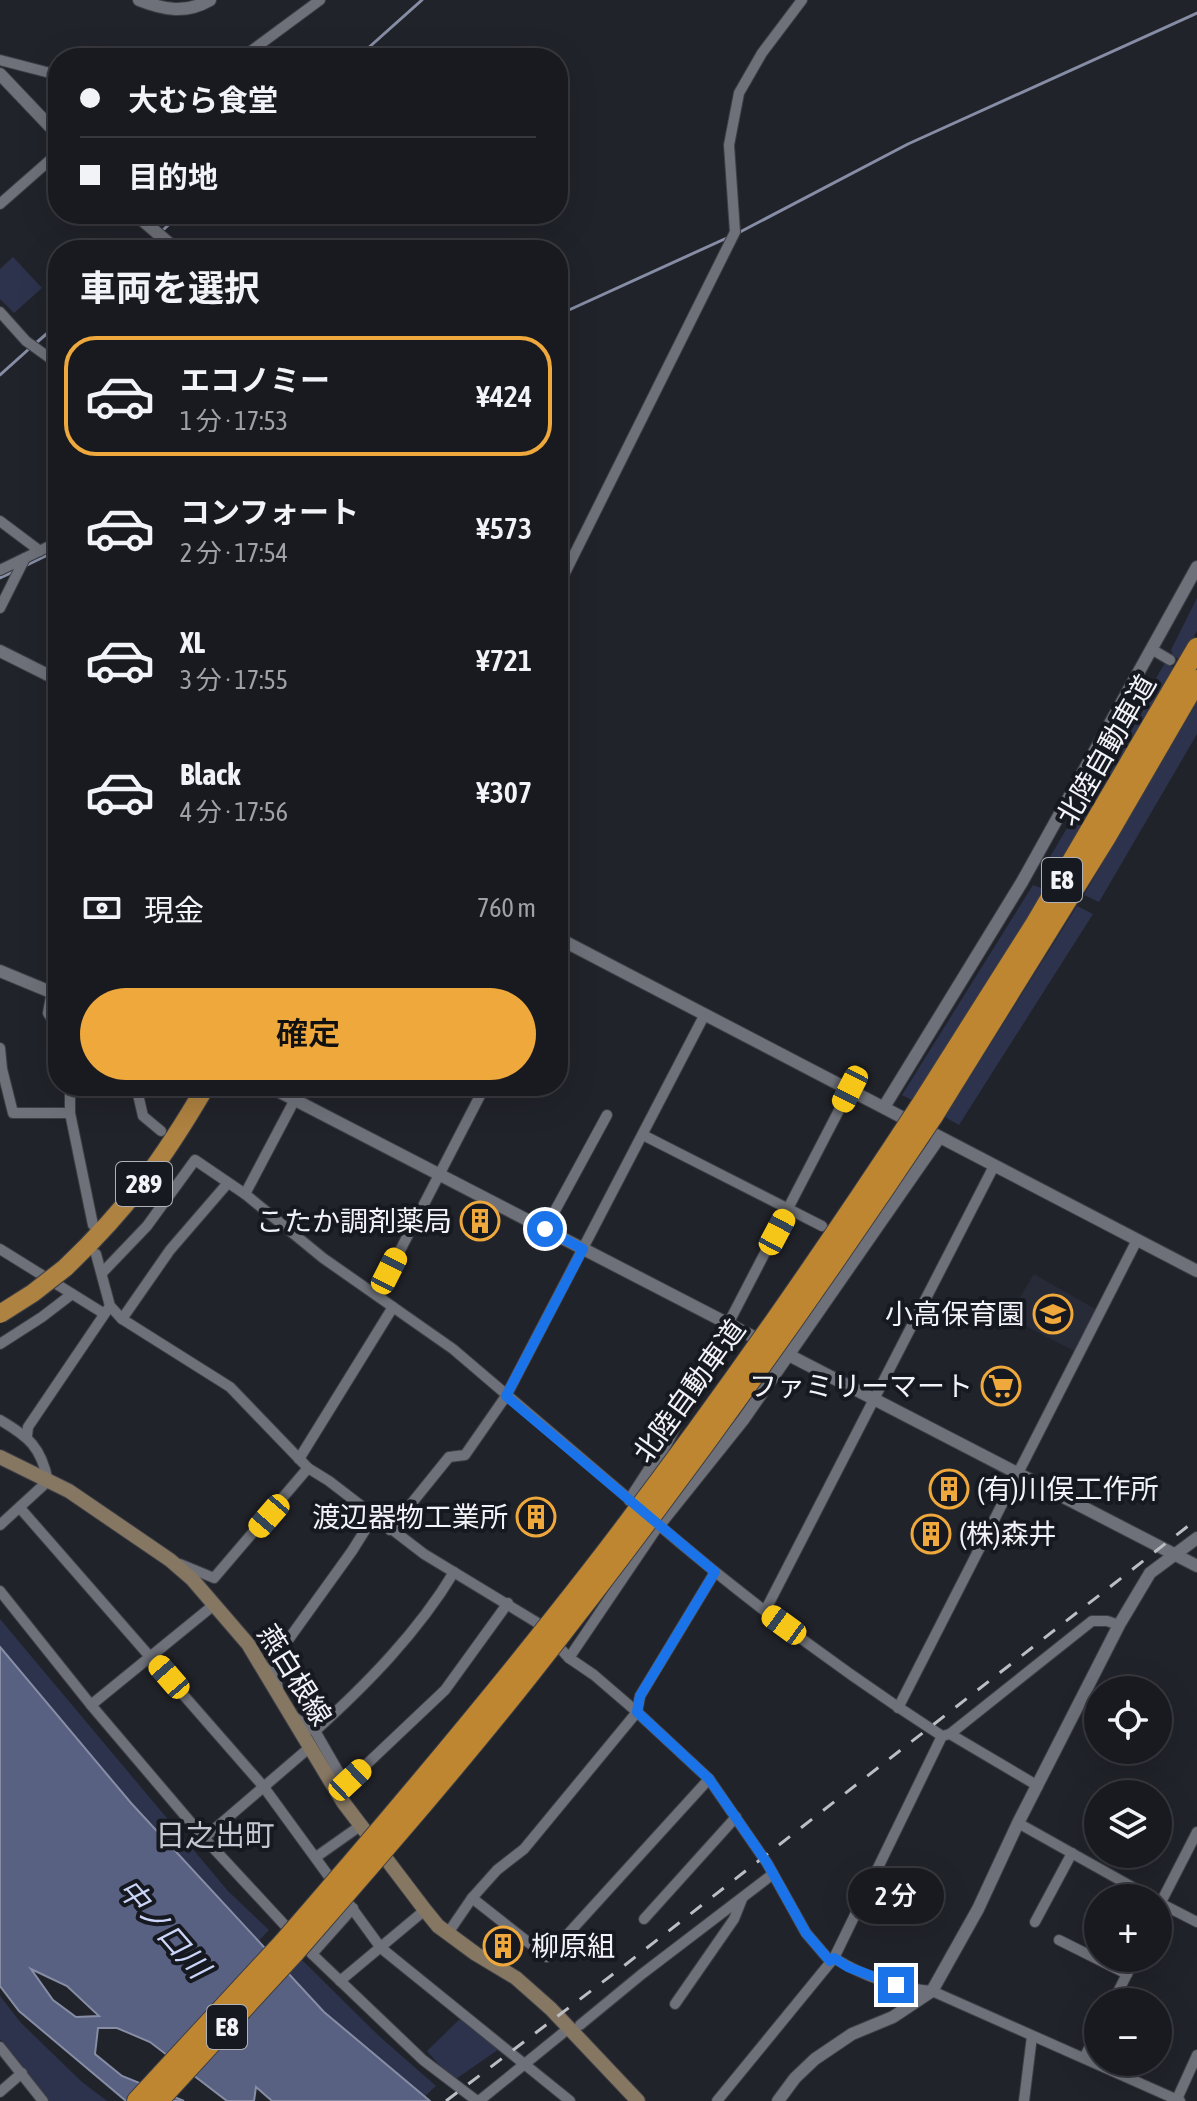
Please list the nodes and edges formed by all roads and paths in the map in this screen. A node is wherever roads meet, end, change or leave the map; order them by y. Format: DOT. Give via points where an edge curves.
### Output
graph roads {
  1 [pos="139,0"];
  2 [pos="210,0"];
  3 [pos="320,0"];
  4 [pos="802,0"];
  5 [pos="255,48"];
  6 [pos="0,60"];
  7 [pos="48,72"];
  8 [pos="0,74"];
  9 [pos="48,124"];
  10 [pos="48,162"];
  11 [pos="0,204"];
  12 [pos="147,224"];
  13 [pos="165,240"];
  14 [pos="0,312"];
  15 [pos="48,357"];
  16 [pos="0,521"];
  17 [pos="48,547"];
  18 [pos="40,551"];
  19 [pos="25,558"];
  20 [pos="568,567"];
  21 [pos="1197,567"];
  22 [pos="0,570"];
  23 [pos="0,608"];
  24 [pos="1197,648"];
  25 [pos="1153,650"];
  26 [pos="0,651"];
  27 [pos="1170,660"];
  28 [pos="48,675"];
  29 [pos="1197,680"];
  30 [pos="568,946"];
  31 [pos="0,971"];
  32 [pos="48,991"];
  33 [pos="705,1014"];
  34 [pos="0,1048"];
  35 [pos="850,1089"];
  36 [pos="70,1096"];
  37 [pos="138,1096"];
  38 [pos="200,1096"];
  39 [pos="287,1096"];
  40 [pos="297,1096"];
  41 [pos="480,1096"];
  42 [pos="295,1100"];
  43 [pos="884,1107"];
  44 [pos="926,1112"];
  45 [pos="70,1113"];
  46 [pos="607,1115"];
  47 [pos="161,1131"];
  48 [pos="643,1135"];
  49 [pos="939,1138"];
  50 [pos="994,1166"];
  51 [pos="439,1174"];
  52 [pos="227,1184"];
  53 [pos="245,1194"];
  54 [pos="789,1209"];
  55 [pos="93,1225"];
  56 [pos="822,1226"];
  57 [pos="545,1229"];
  58 [pos="1137,1240"];
  59 [pos="0,1249"];
  60 [pos="583,1249"];
  61 [pos="96,1254"];
  62 [pos="1197,1271"];
  63 [pos="102,1273"];
  64 [pos="72,1294"];
  65 [pos="377,1295"];
  66 [pos="393,1307"];
  67 [pos="107,1310"];
  68 [pos="0,1314"];
  69 [pos="122,1319"];
  70 [pos="728,1324"];
  71 [pos="0,1344"];
  72 [pos="790,1354"];
  73 [pos="506,1396"];
  74 [pos="873,1399"];
  75 [pos="0,1420"];
  76 [pos="27,1436"];
  77 [pos="0,1457"];
  78 [pos="299,1459"];
  79 [pos="308,1468"];
  80 [pos="1017,1474"];
  81 [pos="48,1481"];
  82 [pos="630,1500"];
  83 [pos="20,1508"];
  84 [pos="374,1516"];
  85 [pos="0,1525"];
  86 [pos="659,1525"];
  87 [pos="390,1530"];
  88 [pos="1197,1538"];
  89 [pos="1176,1554"];
  90 [pos="170,1560"];
  91 [pos="1197,1566"];
  92 [pos="454,1572"];
  93 [pos="715,1572"];
  94 [pos="0,1591"];
  95 [pos="508,1603"];
  96 [pos="215,1604"];
  97 [pos="765,1611"];
  98 [pos="1119,1625"];
  99 [pos="151,1656"];
  100 [pos="569,1658"];
  101 [pos="280,1697"];
  102 [pos="91,1705"];
  103 [pos="898,1708"];
  104 [pos="637,1712"];
  105 [pos="289,1713"];
  106 [pos="315,1731"];
  107 [pos="946,1735"];
  108 [pos="309,1748"];
  109 [pos="709,1779"];
  110 [pos="263,1786"];
  111 [pos="1038,1786"];
  112 [pos="736,1817"];
  113 [pos="1018,1823"];
  114 [pos="360,1826"];
  115 [pos="1197,1832"];
  116 [pos="204,1838"];
  117 [pos="1072,1853"];
  118 [pos="316,1857"];
  119 [pos="773,1874"];
  120 [pos="1126,1884"];
  121 [pos="1167,1884"];
  122 [pos="743,1897"];
  123 [pos="472,1898"];
  124 [pos="353,1908"];
  125 [pos="425,1910"];
  126 [pos="1172,1910"];
  127 [pos="644,1919"];
  128 [pos="1035,1922"];
  129 [pos="1197,1922"];
  130 [pos="448,1933"];
  131 [pos="1059,1940"];
  132 [pos="381,1948"];
  133 [pos="312,1954"];
  134 [pos="832,1960"];
  135 [pos="1127,1974"];
  136 [pos="340,1981"];
  137 [pos="1120,1988"];
  138 [pos="932,1991"];
  139 [pos="675,2004"];
  140 [pos="574,2026"];
  141 [pos="1032,2036"];
  142 [pos="0,2047"];
  143 [pos="1197,2055"];
  144 [pos="1084,2058"];
  145 [pos="524,2064"];
  146 [pos="22,2073"];
  147 [pos="1124,2076"];
  148 [pos="0,2092"];
  149 [pos="722,2099"];
  150 [pos="1178,2100"];
  151 [pos="43,2101"];
  152 [pos="137,2101"];
  153 [pos="158,2101"];
  154 [pos="478,2101"];
  155 [pos="570,2101"];
  156 [pos="637,2101"];
  157 [pos="778,2101"];
  158 [pos="1024,2101"];
  1 -- 2 [label="street" via="172,10"];
  3 -- 5 [label="street"];
  4 -- 20 [label="street" via="739,93 729,145 735,232"];
  6 -- 7 [label="street"];
  8 -- 9 [label="street"];
  10 -- 11 [label="street"];
  12 -- 13 [label="street"];
  14 -- 15 [label="street"];
  16 -- 18 [label="street"];
  17 -- 18 [label="street"];
  18 -- 19 [label="street"];
  19 -- 22 [label="street"];
  19 -- 23 [label="street"];
  21 -- 25 [label="street"];
  24 -- 44 [label="highway, 北陸自動車道 / E8"];
  25 -- 27 [label="street"];
  25 -- 43 [label="street" via="1022,882"];
  26 -- 28 [label="street"];
  29 -- 44 [label="highway, 北陸自動車道 / E8" via="1106,837"];
  30 -- 33 [label="street"];
  31 -- 32 [label="street"];
  33 -- 35 [label="street"];
  33 -- 48 [label="street"];
  34 -- 45 [label="street" via="13,1113"];
  35 -- 43 [label="street"];
  35 -- 54 [label="street"];
  36 -- 45 [label="street"];
  37 -- 47 [label="street" via="143,1116"];
  38 -- 68 [label="highway, 289, bridge" via="151,1175 98,1236 65,1268"];
  39 -- 42 [label="street"];
  40 -- 42 [label="street"];
  41 -- 51 [label="street"];
  42 -- 51 [label="street"];
  42 -- 53 [label="street"];
  43 -- 49 [label="street"];
  44 -- 152 [label="highway, 北陸自動車道 / E8, bridge" via="571,1596 341,1876"];
  44 -- 153 [label="highway, 北陸自動車道 / E8, bridge" via="753,1378 527,1678 304,1941"];
  45 -- 55 [label="street"];
  46 -- 57 [label="street"];
  48 -- 54 [label="street"];
  48 -- 60 [label="street"];
  49 -- 50 [label="street"];
  49 -- 72 [label="street"];
  50 -- 58 [label="street"];
  50 -- 74 [label="street"];
  51 -- 57 [label="street"];
  51 -- 65 [label="street"];
  52 -- 53 [label="street"];
  52 -- 63 [label="street" via="195,1160 147,1226"];
  52 -- 69 [label="street" via="170,1250"];
  53 -- 65 [label="street"];
  54 -- 56 [label="street"];
  54 -- 70 [label="street"];
  57 -- 60 [label="street"];
  58 -- 62 [label="street"];
  58 -- 80 [label="street"];
  59 -- 64 [label="street"];
  60 -- 70 [label="street"];
  60 -- 73 [label="street"];
  61 -- 63 [label="street"];
  63 -- 67 [label="street"];
  64 -- 67 [label="street"];
  64 -- 71 [label="street"];
  65 -- 66 [label="street"];
  66 -- 73 [label="street" via="453,1349"];
  66 -- 78 [label="street"];
  67 -- 69 [label="street"];
  67 -- 76 [label="street"];
  69 -- 78 [label="street" via="230,1387"];
  70 -- 72 [label="street"];
  70 -- 82 [label="street" via="663,1449"];
  72 -- 74 [label="street"];
  72 -- 86 [label="street"];
  73 -- 82 [label="street"];
  73 -- 87 [label="street" via="465,1455 449,1457"];
  74 -- 80 [label="street"];
  74 -- 97 [label="street"];
  75 -- 76 [label="street"];
  76 -- 81 [label="street"];
  77 -- 81 [label="main road, 燕白根線"];
  78 -- 79 [label="street"];
  79 -- 84 [label="street"];
  79 -- 90 [label="street" via="214,1578"];
  80 -- 89 [label="street"];
  80 -- 103 [label="street"];
  81 -- 83 [label="street"];
  81 -- 90 [label="main road, 燕白根線"];
  82 -- 86 [label="street"];
  83 -- 85 [label="street"];
  83 -- 99 [label="street"];
  84 -- 87 [label="street"];
  84 -- 101 [label="street" via="273,1661"];
  86 -- 93 [label="street"];
  86 -- 100 [label="street"];
  87 -- 92 [label="street"];
  88 -- 89 [label="street"];
  89 -- 91 [label="street"];
  89 -- 98 [label="street" via="1150,1573"];
  90 -- 96 [label="main road, 燕白根線"];
  92 -- 95 [label="street"];
  92 -- 106 [label="street" via="398,1649"];
  93 -- 97 [label="street"];
  93 -- 104 [label="street" via="640,1696"];
  94 -- 102 [label="street"];
  95 -- 100 [label="street" via="536,1622"];
  95 -- 106 [label="street" via="445,1690 350,1780 345,1783"];
  96 -- 99 [label="street"];
  96 -- 101 [label="main road, 燕白根線" via="248,1644"];
  97 -- 103 [label="street"];
  98 -- 107 [label="street" via="1092,1621"];
  98 -- 111 [label="street"];
  99 -- 102 [label="street"];
  99 -- 110 [label="street"];
  100 -- 104 [label="street"];
  101 -- 105 [label="main road, 燕白根線"];
  102 -- 116 [label="street"];
  103 -- 107 [label="street"];
  104 -- 109 [label="street"];
  104 -- 123 [label="street" via="524,1849"];
  105 -- 106 [label="street"];
  105 -- 108 [label="main road, 燕白根線"];
  107 -- 111 [label="street"];
  107 -- 134 [label="street"];
  108 -- 110 [label="street"];
  108 -- 114 [label="main road, 燕白根線"];
  109 -- 112 [label="street"];
  109 -- 123 [label="street" via="547,1957"];
  110 -- 116 [label="street"];
  110 -- 118 [label="street"];
  111 -- 113 [label="street"];
  112 -- 119 [label="street"];
  112 -- 127 [label="street"];
  113 -- 117 [label="street"];
  113 -- 138 [label="street"];
  114 -- 118 [label="street"];
  114 -- 125 [label="main road, 燕白根線"];
  115 -- 121 [label="street"];
  116 -- 133 [label="street"];
  117 -- 120 [label="street"];
  117 -- 128 [label="street"];
  118 -- 124 [label="street"];
  119 -- 122 [label="street"];
  119 -- 134 [label="street" via="806,1933"];
  122 -- 139 [label="street" via="734,1919"];
  122 -- 140 [label="street"];
  123 -- 130 [label="street"];
  124 -- 132 [label="street"];
  124 -- 133 [label="street"];
  125 -- 130 [label="main road, 燕白根線"];
  125 -- 132 [label="street"];
  126 -- 129 [label="street"];
  130 -- 140 [label="main road, 燕白根線" via="516,1978"];
  131 -- 135 [label="street"];
  132 -- 136 [label="street"];
  132 -- 145 [label="street"];
  133 -- 136 [label="street"];
  134 -- 138 [label="street" via="896,1985"];
  134 -- 149 [label="street"];
  135 -- 137 [label="street"];
  136 -- 154 [label="street" via="423,2060"];
  138 -- 141 [label="street"];
  138 -- 157 [label="street" via="815,2059"];
  140 -- 145 [label="street"];
  140 -- 156 [label="main road, 燕白根線"];
  141 -- 144 [label="street"];
  141 -- 158 [label="street"];
  142 -- 146 [label="street"];
  143 -- 150 [label="street"];
  145 -- 154 [label="street"];
  145 -- 155 [label="street"];
  146 -- 148 [label="street"];
  146 -- 151 [label="street"];
  147 -- 150 [label="street"];
}
